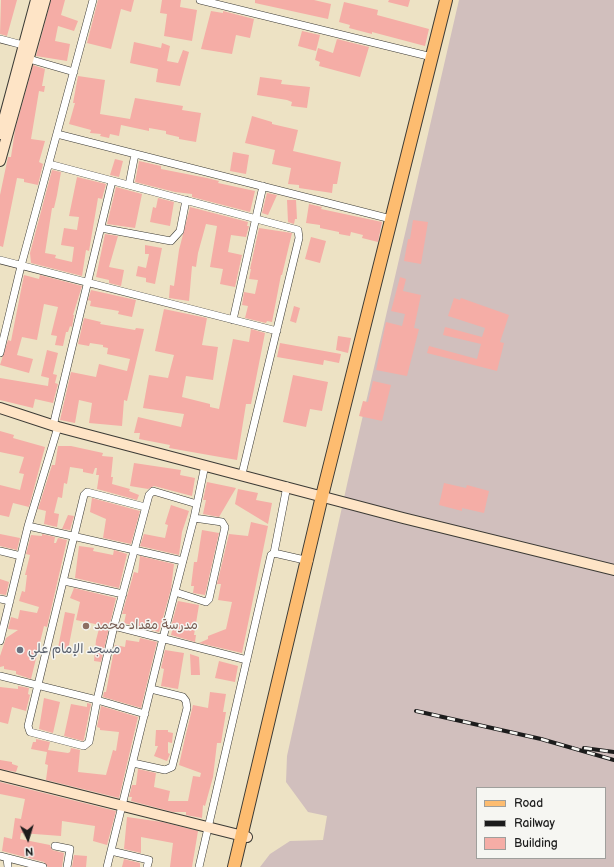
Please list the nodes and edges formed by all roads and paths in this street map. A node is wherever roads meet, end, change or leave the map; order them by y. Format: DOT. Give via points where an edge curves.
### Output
graph roads {
  1 [pos="36,0"];
  2 [pos="45,0"];
  3 [pos="93,0"];
  4 [pos="200,0"];
  5 [pos="446,0"];
  6 [pos="451,0"];
  7 [pos="0,39"];
  8 [pos="23,45"];
  9 [pos="432,57"];
  10 [pos="29,59"];
  11 [pos="74,72"];
  12 [pos="0,134"];
  13 [pos="57,134"];
  14 [pos="135,154"];
  15 [pos="0,160"];
  16 [pos="49,164"];
  17 [pos="112,181"];
  18 [pos="129,185"];
  19 [pos="263,186"];
  20 [pos="186,200"];
  21 [pos="255,218"];
  22 [pos="391,219"];
  23 [pos="101,228"];
  24 [pos="0,260"];
  25 [pos="22,266"];
  26 [pos="89,282"];
  27 [pos="233,320"];
  28 [pos="277,331"];
  29 [pos="0,353"];
  30 [pos="0,408"];
  31 [pos="56,426"];
  32 [pos="205,464"];
  33 [pos="242,474"];
  34 [pos="287,486"];
  35 [pos="324,496"];
  36 [pos="197,504"];
  37 [pos="145,507"];
  38 [pos="194,518"];
  39 [pos="28,526"];
  40 [pos="75,536"];
  41 [pos="0,551"];
  42 [pos="134,551"];
  43 [pos="274,553"];
  44 [pos="21,556"];
  45 [pos="184,561"];
  46 [pos="309,561"];
  47 [pos="614,570"];
  48 [pos="64,581"];
  49 [pos="175,592"];
  50 [pos="123,594"];
  51 [pos="0,599"];
  52 [pos="10,601"];
  53 [pos="114,626"];
  54 [pos="163,638"];
  55 [pos="0,641"];
  56 [pos="247,660"];
  57 [pos="0,676"];
  58 [pos="39,686"];
  59 [pos="151,689"];
  60 [pos="97,700"];
  61 [pos="145,714"];
  62 [pos="133,762"];
  63 [pos="0,775"];
  64 [pos="123,805"];
  65 [pos="208,827"];
  66 [pos="244,836"];
  67 [pos="55,846"];
  68 [pos="111,851"];
  69 [pos="3,857"];
  70 [pos="8,867"];
  71 [pos="43,867"];
  72 [pos="67,867"];
  73 [pos="107,867"];
  74 [pos="147,867"];
  75 [pos="199,867"];
  76 [pos="234,867"];
  77 [pos="240,867"];
  1 -- 8 [label="street"];
  2 -- 10 [label="street"];
  3 -- 11 [label="street"];
  4 -- 9 [label="street"];
  5 -- 9 [label="main road"];
  6 -- 35 [label="main road"];
  7 -- 8 [label="street"];
  8 -- 12 [label="street"];
  9 -- 22 [label="main road"];
  10 -- 11 [label="street"];
  10 -- 15 [label="street"];
  11 -- 13 [label="street"];
  13 -- 14 [label="street"];
  13 -- 16 [label="street"];
  14 -- 18 [label="street"];
  14 -- 19 [label="street"];
  16 -- 17 [label="street"];
  16 -- 25 [label="street"];
  17 -- 18 [label="street"];
  17 -- 23 [label="street"];
  18 -- 20 [label="street"];
  19 -- 21 [label="street"];
  19 -- 22 [label="street"];
  20 -- 21 [label="street"];
  20 -- 23 [label="street" via="180,232 171,241"];
  21 -- 27 [label="street"];
  21 -- 28 [label="street" via="296,228 299,233"];
  22 -- 35 [label="main road"];
  23 -- 26 [label="street"];
  24 -- 25 [label="street"];
  25 -- 26 [label="street"];
  25 -- 29 [label="street"];
  26 -- 27 [label="street"];
  26 -- 31 [label="street"];
  27 -- 28 [label="street"];
  28 -- 33 [label="street"];
  30 -- 31 [label="street"];
  31 -- 32 [label="street"];
  31 -- 39 [label="street"];
  32 -- 33 [label="street"];
  32 -- 36 [label="street"];
  33 -- 34 [label="street"];
  34 -- 35 [label="street"];
  34 -- 43 [label="street"];
  35 -- 46 [label="main road"];
  35 -- 47 [label="street"];
  36 -- 37 [label="street" via="153,491"];
  36 -- 38 [label="street"];
  37 -- 40 [label="street" via="85,493"];
  37 -- 42 [label="street"];
  38 -- 45 [label="street"];
  38 -- 49 [label="street" via="222,522 225,527 209,599 206,602"];
  39 -- 40 [label="street"];
  39 -- 44 [label="street"];
  40 -- 42 [label="street"];
  40 -- 48 [label="street"];
  41 -- 44 [label="street"];
  42 -- 45 [label="street"];
  42 -- 50 [label="street"];
  43 -- 46 [label="street"];
  43 -- 56 [label="street" via="271,555"];
  44 -- 52 [label="street"];
  45 -- 49 [label="street"];
  46 -- 66 [label="main road"];
  48 -- 50 [label="street"];
  48 -- 58 [label="street"];
  49 -- 54 [label="street"];
  50 -- 53 [label="street"];
  51 -- 52 [label="street"];
  52 -- 55 [label="street"];
  53 -- 54 [label="street"];
  53 -- 60 [label="street"];
  54 -- 56 [label="street"];
  54 -- 59 [label="street"];
  56 -- 65 [label="street"];
  57 -- 58 [label="street"];
  58 -- 60 [label="street"];
  58 -- 60 [label="street" via="28,731 84,746 90,742"];
  59 -- 61 [label="street"];
  59 -- 62 [label="street" via="183,697 187,708 172,767 165,770"];
  60 -- 61 [label="street"];
  61 -- 62 [label="street"];
  62 -- 64 [label="street"];
  63 -- 64 [label="street"];
  64 -- 65 [label="street"];
  64 -- 68 [label="street"];
  65 -- 66 [label="street"];
  65 -- 75 [label="street"];
  66 -- 76 [label="main road"];
  66 -- 77 [label="main road"];
  67 -- 72 [label="street" via="70,849"];
  68 -- 73 [label="street"];
  68 -- 74 [label="street" via="149,860"];
  69 -- 70 [label="street"];
  69 -- 71 [label="street"];
}
